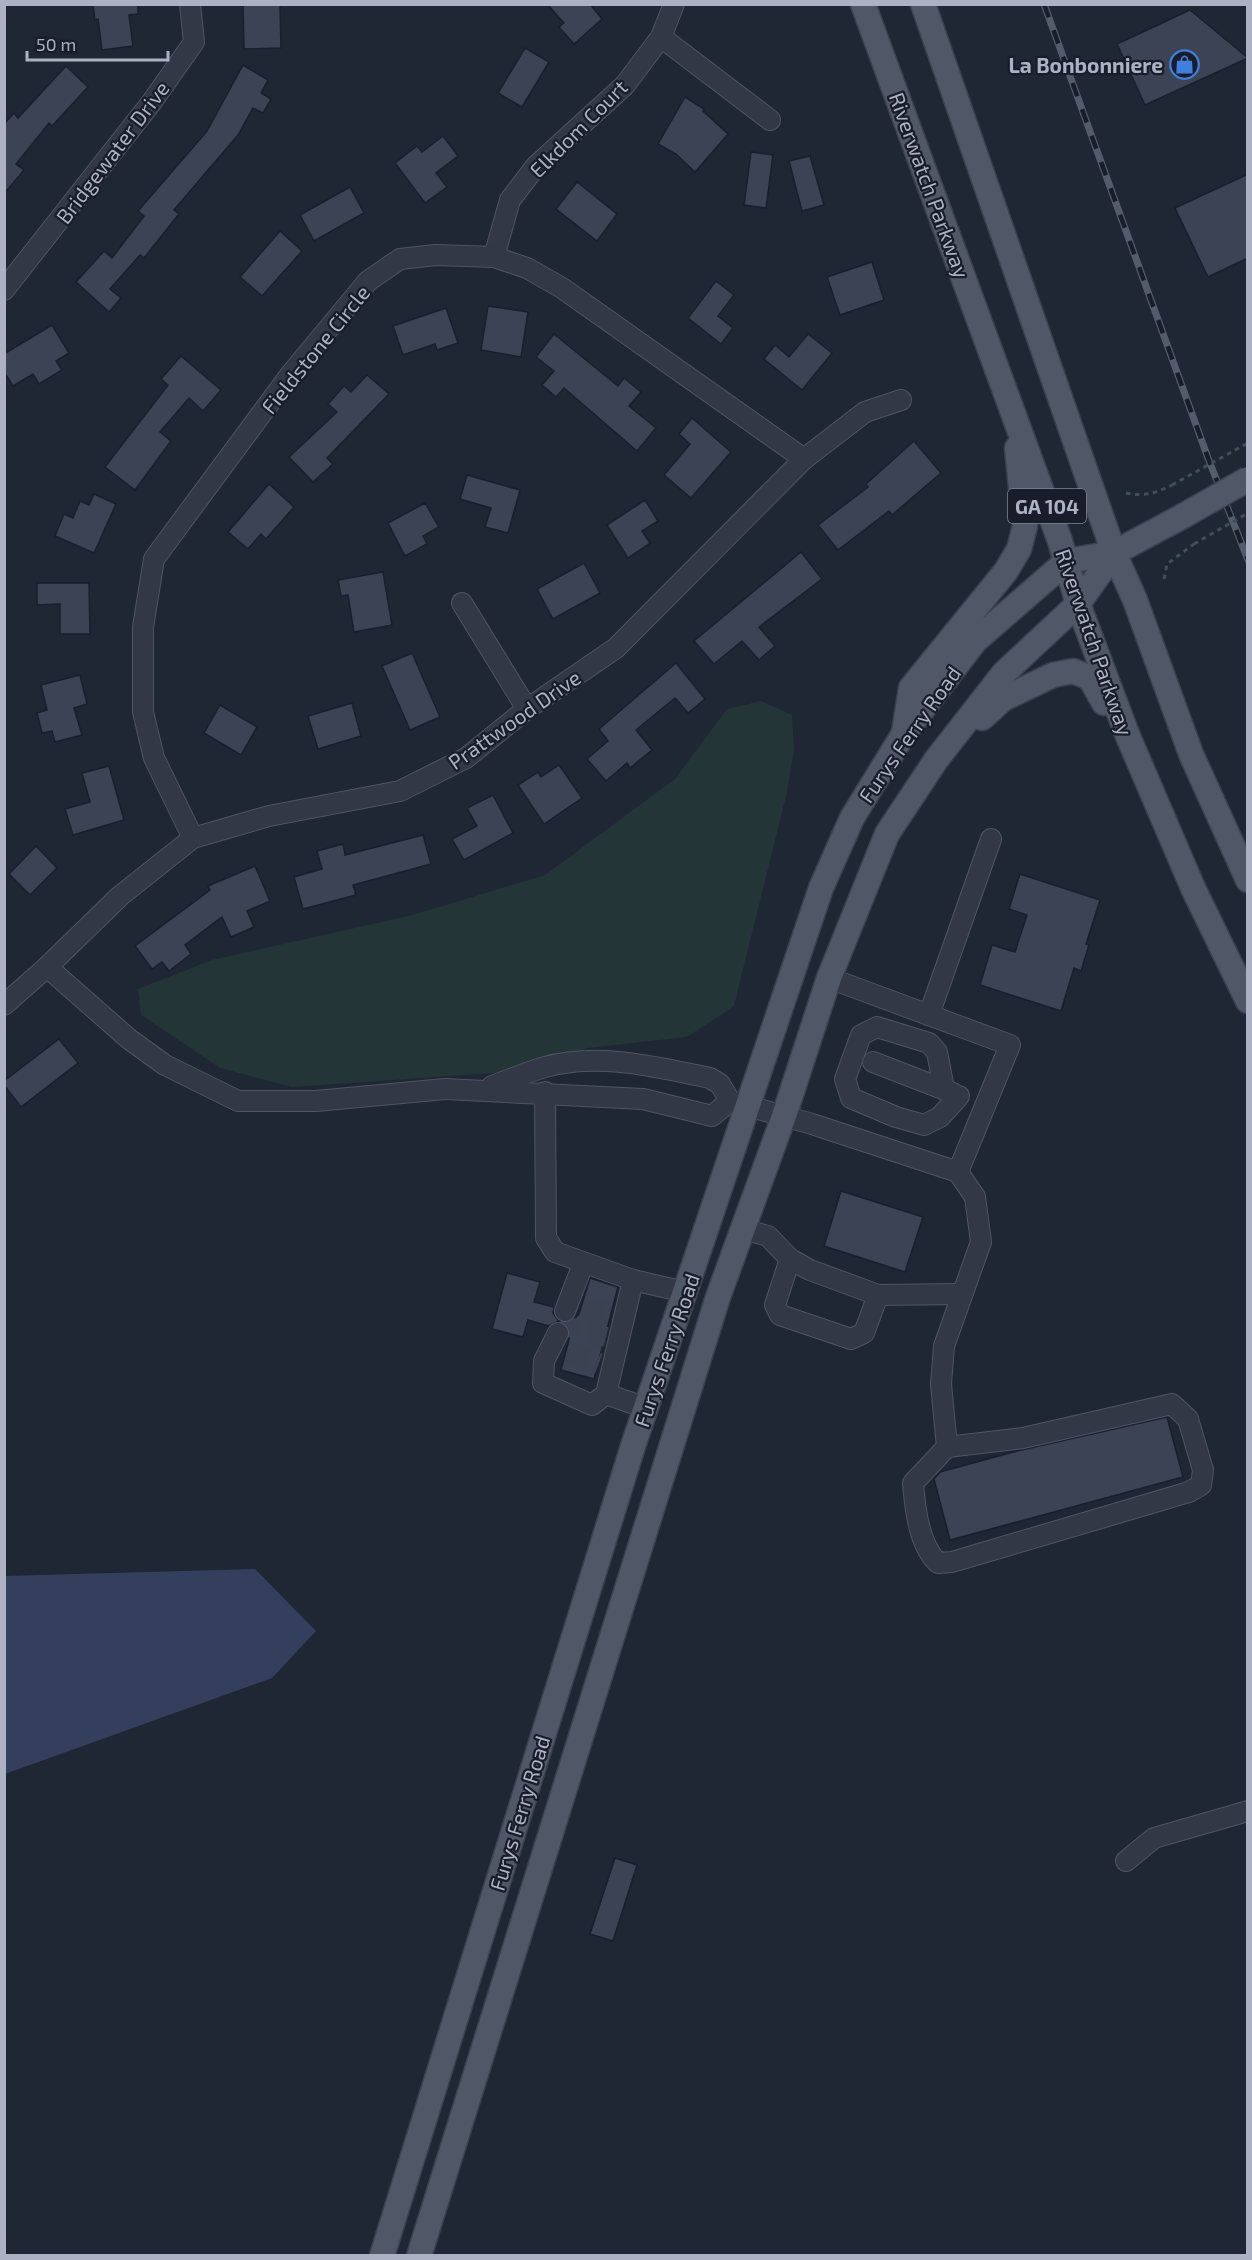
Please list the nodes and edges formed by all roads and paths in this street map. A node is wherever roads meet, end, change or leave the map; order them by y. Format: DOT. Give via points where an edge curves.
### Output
graph roads {
  1 [pos="190,4"];
  2 [pos="674,4"];
  3 [pos="863,4"];
  4 [pos="922,4"];
  5 [pos="661,37"];
  6 [pos="770,120"];
  7 [pos="494,257"];
  8 [pos="4,290"];
  9 [pos="901,400"];
  10 [pos="1014,413"];
  11 [pos="1248,443"];
  12 [pos="804,459"];
  13 [pos="1248,478"];
  14 [pos="1126,493"];
  15 [pos="1248,513"];
  16 [pos="1114,553"];
  17 [pos="1067,561"];
  18 [pos="1164,579"];
  19 [pos="462,603"];
  20 [pos="1078,604"];
  21 [pos="527,709"];
  22 [pos="1127,734"];
  23 [pos="903,735"];
  24 [pos="936,760"];
  25 [pos="193,838"];
  26 [pos="990,839"];
  27 [pos="1248,880"];
  28 [pos="47,967"];
  29 [pos="829,978"];
  30 [pos="1248,1000"];
  31 [pos="4,1005"];
  32 [pos="929,1015"];
  33 [pos="873,1062"];
  34 [pos="481,1090"];
  35 [pos="545,1092"];
  36 [pos="952,1092"];
  37 [pos="738,1103"];
  38 [pos="986,1105"];
  39 [pos="784,1116"];
  40 [pos="958,1172"];
  41 [pos="742,1229"];
  42 [pos="790,1259"];
  43 [pos="583,1264"];
  44 [pos="633,1280"];
  45 [pos="685,1292"];
  46 [pos="962,1294"];
  47 [pos="878,1295"];
  48 [pos="572,1308"];
  49 [pos="559,1344"];
  50 [pos="606,1394"];
  51 [pos="646,1408"];
  52 [pos="947,1447"];
  53 [pos="1248,1810"];
  54 [pos="1126,1861"];
  55 [pos="382,2256"];
  56 [pos="419,2256"];
  1 -- 8 [label="street, Bridgewater Drive" via="194,42"];
  2 -- 5 [label="street, Elkdom Court"];
  3 -- 10 [label="main road, Riverwatch Parkway / GA 104"];
  4 -- 16 [label="main road, GA 104"];
  5 -- 6 [label="street"];
  5 -- 7 [label="street, Elkdom Court" via="625,85 536,166 510,200"];
  7 -- 12 [label="street, Fieldstone Circle" via="527,268 562,288"];
  7 -- 25 [label="street, Fieldstone Circle" via="436,255 400,259 368,281 290,375 154,559 143,627 143,712 154,758"];
  9 -- 12 [label="street, Prattwood Drive" via="865,411"];
  10 -- 17 [label="main road, Riverwatch Parkway / GA 104"];
  10 -- 23 [label="main road" via="1025,526 1019,549 1006,571 911,688"];
  11 -- 14 [label="path, bridge" via="1157,493"];
  12 -- 21 [label="street, Prattwood Drive" via="616,648"];
  13 -- 16 [label="main road, Furys Ferry Road, bridge"];
  15 -- 18 [label="path, bridge" via="1167,564"];
  16 -- 17 [label="main road, Furys Ferry Road"];
  16 -- 20 [label="main road, Furys Ferry Road"];
  16 -- 27 [label="main road, GA 104" via="1191,754"];
  17 -- 20 [label="main road, Riverwatch Parkway / GA 104"];
  17 -- 23 [label="main road, Furys Ferry Road" via="975,641"];
  19 -- 21 [label="street"];
  20 -- 22 [label="main road, Riverwatch Parkway / GA 104"];
  20 -- 24 [label="main road, Furys Ferry Road" via="1004,673"];
  21 -- 25 [label="street, Prattwood Drive" via="466,758 400,791 269,816"];
  22 -- 24 [label="main road" via="1089,678 1073,671 1053,675 1003,699"];
  22 -- 30 [label="main road, Riverwatch Parkway / GA 104" via="1193,888"];
  23 -- 37 [label="main road, Furys Ferry Road" via="852,818"];
  24 -- 29 [label="main road, Furys Ferry Road" via="887,834"];
  25 -- 28 [label="street, Prattwood Drive" via="120,896"];
  26 -- 32 [label="street"];
  28 -- 31 [label="street, Prattwood Drive"];
  28 -- 34 [label="street" via="165,1065 238,1101 316,1101 445,1089"];
  29 -- 32 [label="street"];
  29 -- 39 [label="main road, Furys Ferry Road"];
  32 -- 38 [label="street" via="1010,1045"];
  33 -- 36 [label="street"];
  34 -- 35 [label="street"];
  34 -- 37 [label="street" via="546,1066 591,1061 639,1063 710,1078"];
  35 -- 37 [label="street" via="644,1099 712,1116"];
  35 -- 43 [label="street" via="546,1238 555,1252"];
  36 -- 36 [label="street" via="937,1052 929,1043 877,1027 861,1035 845,1079 851,1098 924,1125 940,1117"];
  36 -- 38 [label="street"];
  37 -- 39 [label="street"];
  37 -- 45 [label="main road, Furys Ferry Road"];
  38 -- 40 [label="street"];
  39 -- 40 [label="street"];
  39 -- 41 [label="main road, Furys Ferry Road"];
  40 -- 46 [label="street" via="975,1197 981,1242"];
  41 -- 42 [label="street" via="768,1236"];
  41 -- 56 [label="main road, Furys Ferry Road"];
  42 -- 47 [label="street"];
  42 -- 47 [label="street" via="775,1305 780,1315 850,1339 864,1333"];
  43 -- 44 [label="street"];
  43 -- 48 [label="street"];
  44 -- 45 [label="street"];
  44 -- 50 [label="street" via="606,1365"];
  45 -- 51 [label="main road, Furys Ferry Road"];
  46 -- 47 [label="street"];
  46 -- 52 [label="street" via="944,1346 941,1384"];
  49 -- 50 [label="street" via="544,1361 543,1383 592,1405"];
  50 -- 51 [label="street"];
  51 -- 55 [label="main road, Furys Ferry Road"];
  52 -- 52 [label="street" via="1023,1438 1172,1404 1188,1419 1203,1470 1201,1485 1189,1492 938,1563 930,1555 914,1507 913,1483"];
  53 -- 54 [label="street" via="1154,1838"];
}
